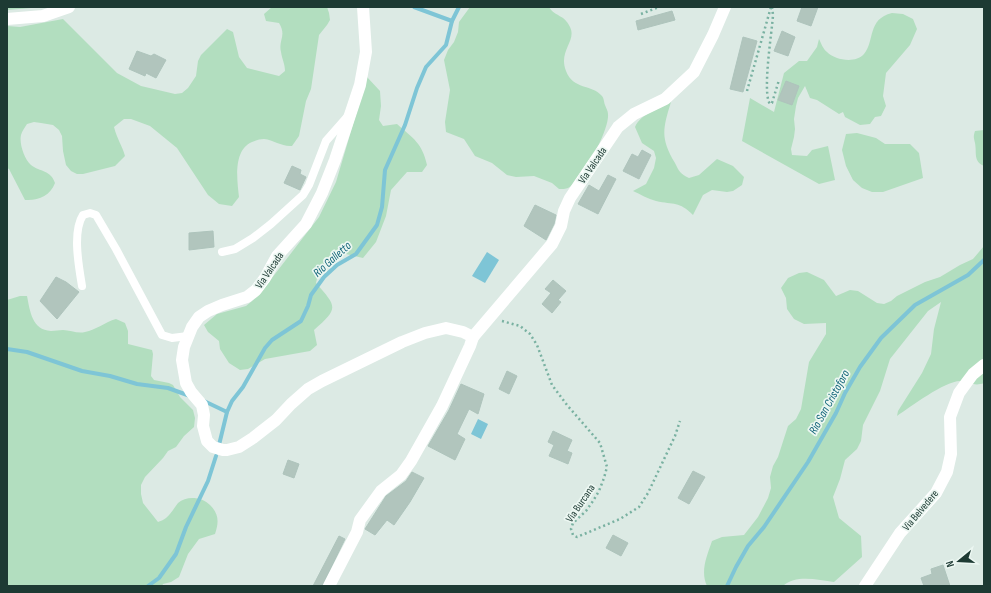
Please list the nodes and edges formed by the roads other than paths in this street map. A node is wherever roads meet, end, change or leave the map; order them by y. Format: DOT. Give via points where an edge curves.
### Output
graph roads {
  1 [pos="69,7"];
  2 [pos="363,7"];
  3 [pos="725,7"];
  4 [pos="7,19"];
  5 [pos="351,113"];
  6 [pos="222,252"];
  7 [pos="82,286"];
  8 [pos="188,336"];
  9 [pos="473,337"];
  10 [pos="984,365"];
  11 [pos="329,586"];
  12 [pos="865,586"];
  1 -- 4 [label="street" via="42,16"];
  2 -- 5 [label="street, Via Valcada" via="366,52 360,86"];
  3 -- 9 [label="street, Via Valcada" via="694,72 665,99 634,114 618,127 570,198 552,244"];
  5 -- 6 [label="lane" via="326,141 303,195 253,238 235,249"];
  5 -- 8 [label="street, Via Valcada" via="322,193 306,224 277,256 256,290 247,297 222,305 199,317"];
  7 -- 8 [label="lane" via="78,234 80,220 83,215 90,213 96,216 116,249 162,335 172,338"];
  8 -- 9 [label="street, Via Valcada" via="182,360 186,383 202,406 207,441 213,447 223,450 239,447 253,438 308,389 402,342 446,328"];
  9 -- 11 [label="street, Via Valcada" via="442,406 411,461 401,475 381,491 360,520 357,532"];
  10 -- 12 [label="street, Via Belvedere" via="973,374 959,393 950,417 951,454 947,472 936,493 900,534"];
}
